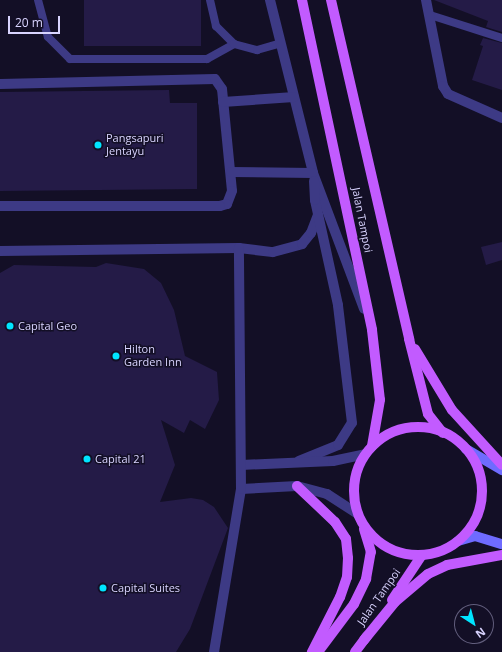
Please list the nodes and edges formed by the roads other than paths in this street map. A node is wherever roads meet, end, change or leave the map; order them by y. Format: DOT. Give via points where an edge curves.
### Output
graph roads {
  1 [pos="38,0"];
  2 [pos="210,0"];
  3 [pos="270,0"];
  4 [pos="302,0"];
  5 [pos="330,0"];
  6 [pos="426,0"];
  7 [pos="430,15"];
  8 [pos="502,38"];
  9 [pos="280,43"];
  10 [pos="234,44"];
  11 [pos="0,84"];
  12 [pos="294,97"];
  13 [pos="223,102"];
  14 [pos="502,118"];
  15 [pos="231,172"];
  16 [pos="314,173"];
  17 [pos="0,206"];
  18 [pos="318,215"];
  19 [pos="239,248"];
  20 [pos="0,251"];
  21 [pos="372,330"];
  22 [pos="409,339"];
  23 [pos="444,433"];
  24 [pos="372,446"];
  25 [pos="466,449"];
  26 [pos="365,454"];
  27 [pos="299,461"];
  28 [pos="241,465"];
  29 [pos="502,465"];
  30 [pos="502,470"];
  31 [pos="297,486"];
  32 [pos="241,489"];
  33 [pos="360,519"];
  34 [pos="458,541"];
  35 [pos="502,544"];
  36 [pos="422,555"];
  37 [pos="502,555"];
  38 [pos="364,640"];
  39 [pos="214,652"];
  40 [pos="312,652"];
  41 [pos="318,652"];
  42 [pos="355,652"];
  1 -- 10 [label="lane" via="48,37 70,59 206,59"];
  2 -- 10 [label="lane" via="216,26"];
  3 -- 9 [label="street"];
  4 -- 21 [label="main road, Jalan Tampoi"];
  5 -- 22 [label="main road, Jalan Tampoi"];
  6 -- 7 [label="street"];
  7 -- 8 [label="lane"];
  7 -- 14 [label="street" via="443,86 448,94"];
  9 -- 10 [label="lane" via="257,50"];
  9 -- 12 [label="street"];
  11 -- 13 [label="street" via="209,78 220,84"];
  12 -- 13 [label="street"];
  12 -- 16 [label="street"];
  13 -- 15 [label="street"];
  15 -- 16 [label="street"];
  15 -- 17 [label="street" via="231,198 220,206"];
  16 -- 18 [label="street"];
  16 -- 21 [label="street"];
  18 -- 19 [label="street" via="311,233 302,244 273,252"];
  18 -- 27 [label="street" via="329,255 338,305 352,423 338,445"];
  19 -- 20 [label="street"];
  19 -- 28 [label="street"];
  21 -- 24 [label="main road, Jalan Tampoi" via="380,400"];
  22 -- 23 [label="main road, Jalan Tampoi" via="428,414"];
  22 -- 29 [label="main road" via="452,410"];
  23 -- 24 [label="main road" via="410,428 390,434"];
  23 -- 25 [label="main road"];
  24 -- 26 [label="main road"];
  25 -- 30 [label="main road"];
  25 -- 34 [label="main road" via="477,466 482,486 480,507 472,525"];
  26 -- 27 [label="street" via="333,461"];
  26 -- 33 [label="main road" via="354,484"];
  27 -- 28 [label="street"];
  28 -- 32 [label="street"];
  31 -- 32 [label="street"];
  31 -- 33 [label="street" via="327,494"];
  31 -- 40 [label="main road" via="335,522 346,539 348,552 348,577"];
  32 -- 39 [label="street"];
  33 -- 36 [label="main road" via="373,538 388,548 404,554"];
  33 -- 41 [label="main road, Jalan Tampoi" via="371,552 366,579 354,604"];
  34 -- 35 [label="main road" via="475,536"];
  34 -- 36 [label="main road" via="441,551"];
  36 -- 38 [label="main road, Jalan Tampoi"];
  37 -- 38 [label="main road" via="447,564 428,574 395,602"];
  38 -- 42 [label="main road, Jalan Tampoi"];
}
